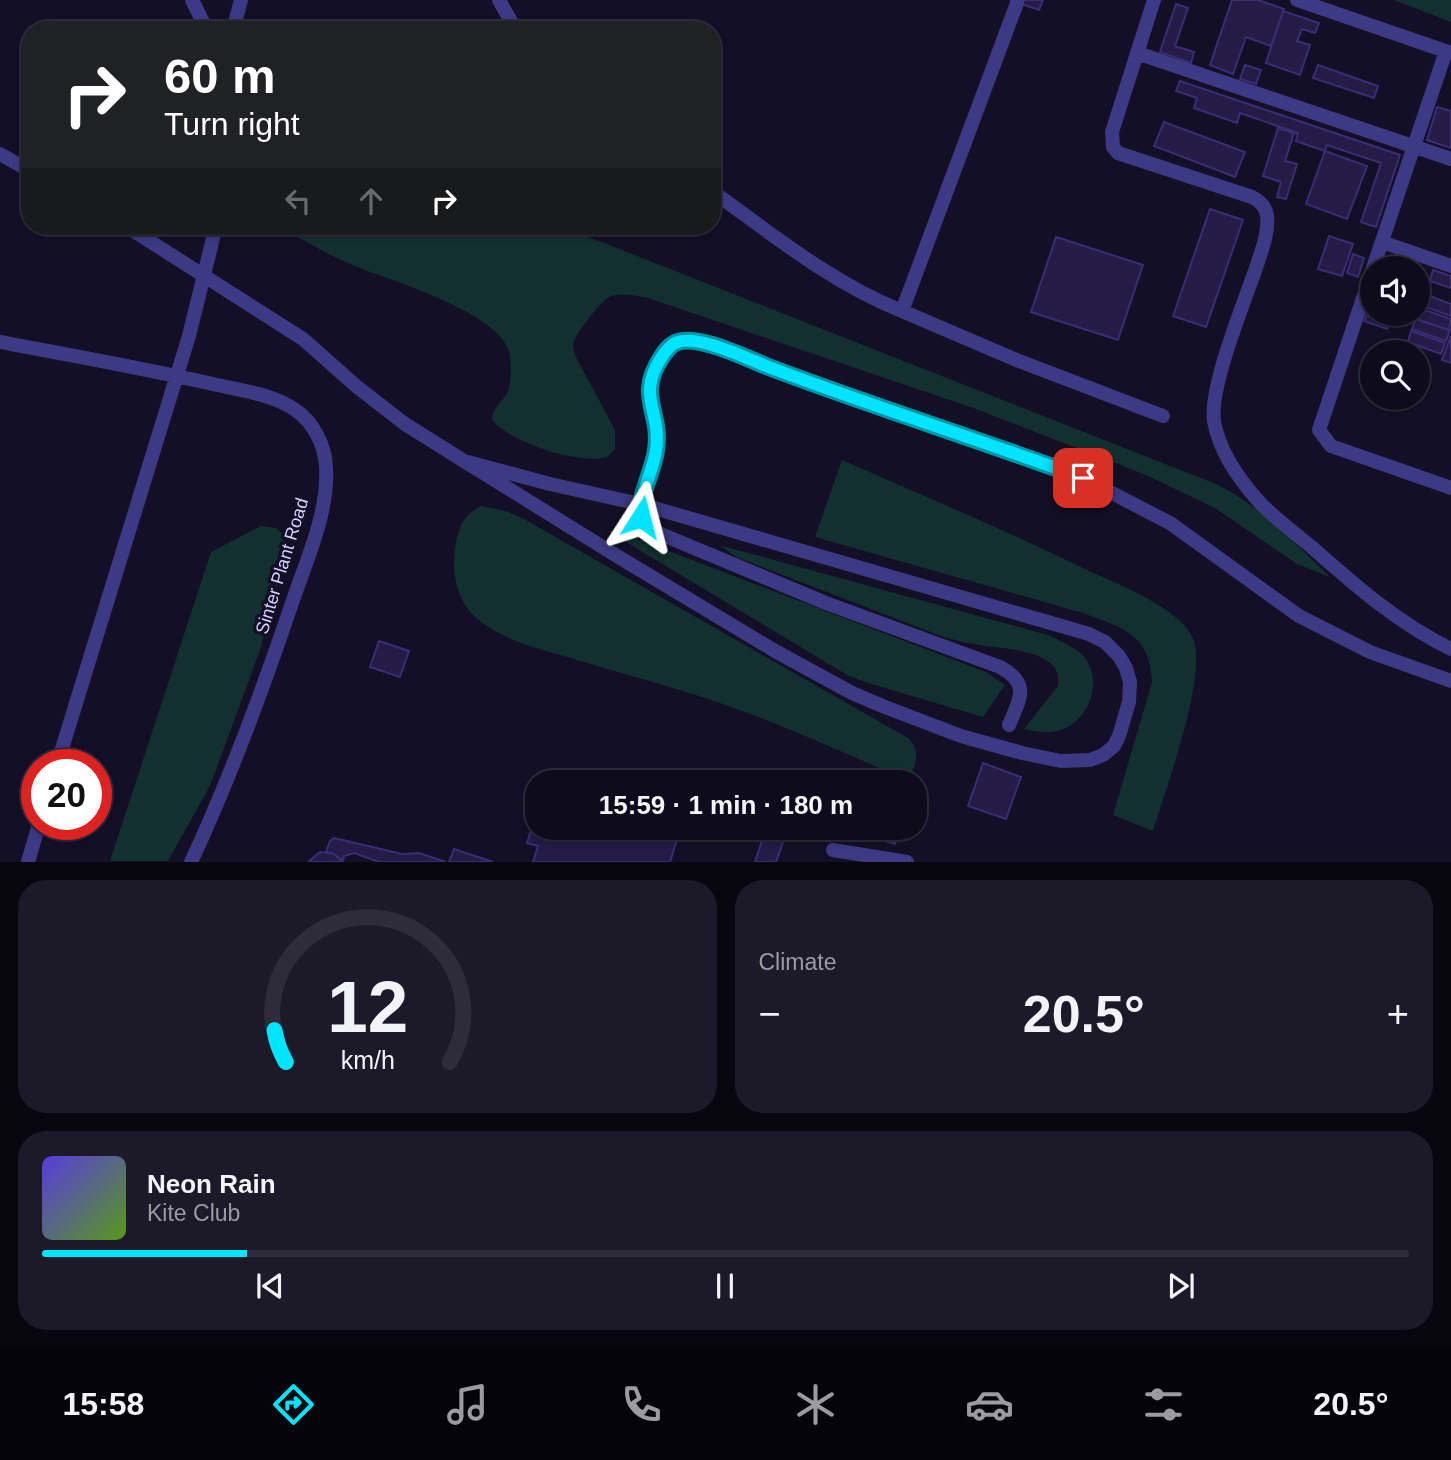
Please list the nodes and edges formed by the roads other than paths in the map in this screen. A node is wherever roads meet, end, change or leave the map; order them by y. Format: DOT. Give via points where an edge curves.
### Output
graph roads {
  1 [pos="192,0"];
  2 [pos="241,0"];
  3 [pos="499,0"];
  4 [pos="1154,0"];
  5 [pos="1297,0"];
  6 [pos="1017,2"];
  7 [pos="202,21"];
  8 [pos="234,21"];
  9 [pos="511,21"];
  10 [pos="1448,52"];
  11 [pos="1137,53"];
  12 [pos="1414,146"];
  13 [pos="0,154"];
  14 [pos="1451,159"];
  15 [pos="21,166"];
  16 [pos="721,197"];
  17 [pos="141,235"];
  18 [pos="214,235"];
  19 [pos="1382,242"];
  20 [pos="1377,256"];
  21 [pos="1451,266"];
  22 [pos="205,274"];
  23 [pos="1360,308"];
  24 [pos="902,311"];
  25 [pos="0,342"];
  26 [pos="177,375"];
  27 [pos="1163,416"];
  28 [pos="464,461"];
  29 [pos="1451,488"];
  30 [pos="640,504"];
  31 [pos="1451,649"];
  32 [pos="1451,681"];
  33 [pos="1009,725"];
  34 [pos="62,749"];
  35 [pos="34,840"];
  36 [pos="833,850"];
  37 [pos="28,862"];
  38 [pos="191,862"];
  39 [pos="907,862"];
  1 -- 7 [label="lane"];
  2 -- 8 [label="lane"];
  3 -- 9 [label="lane"];
  4 -- 11 [label="lane"];
  5 -- 10 [label="lane"];
  6 -- 24 [label="lane"];
  10 -- 12 [label="lane"];
  11 -- 12 [label="lane"];
  11 -- 31 [label="lane" via="1112,132 1113,147 1118,153 1252,197 1266,209 1264,244 1216,391 1214,422 1226,453 1263,505 1365,593"];
  12 -- 14 [label="lane"];
  12 -- 19 [label="lane"];
  13 -- 15 [label="lane"];
  16 -- 24 [label="lane" via="824,271"];
  17 -- 22 [label="lane"];
  18 -- 22 [label="lane"];
  19 -- 20 [label="lane"];
  19 -- 21 [label="lane"];
  22 -- 26 [label="lane"];
  22 -- 28 [label="lane" via="303,339 355,387"];
  23 -- 29 [label="lane" via="1319,430 1331,446"];
  24 -- 27 [label="lane"];
  25 -- 26 [label="lane, Sinter Plant Road"];
  26 -- 34 [label="lane"];
  26 -- 38 [label="lane, Sinter Plant Road" via="294,408 319,439 326,467 322,506 271,666"];
  28 -- 30 [label="lane"];
  28 -- 30 [label="lane" via="775,651 885,707 961,736 1040,758 1090,760 1114,746 1119,736 1129,702 1126,668 1105,642 1089,634"];
  30 -- 32 [label="lane" via="657,447 650,378 675,343 695,340 1083,478 1170,523 1332,635"];
  30 -- 33 [label="lane" via="645,524 663,535 1011,673 1021,688"];
  35 -- 37 [label="lane"];
  36 -- 39 [label="lane"];
}
